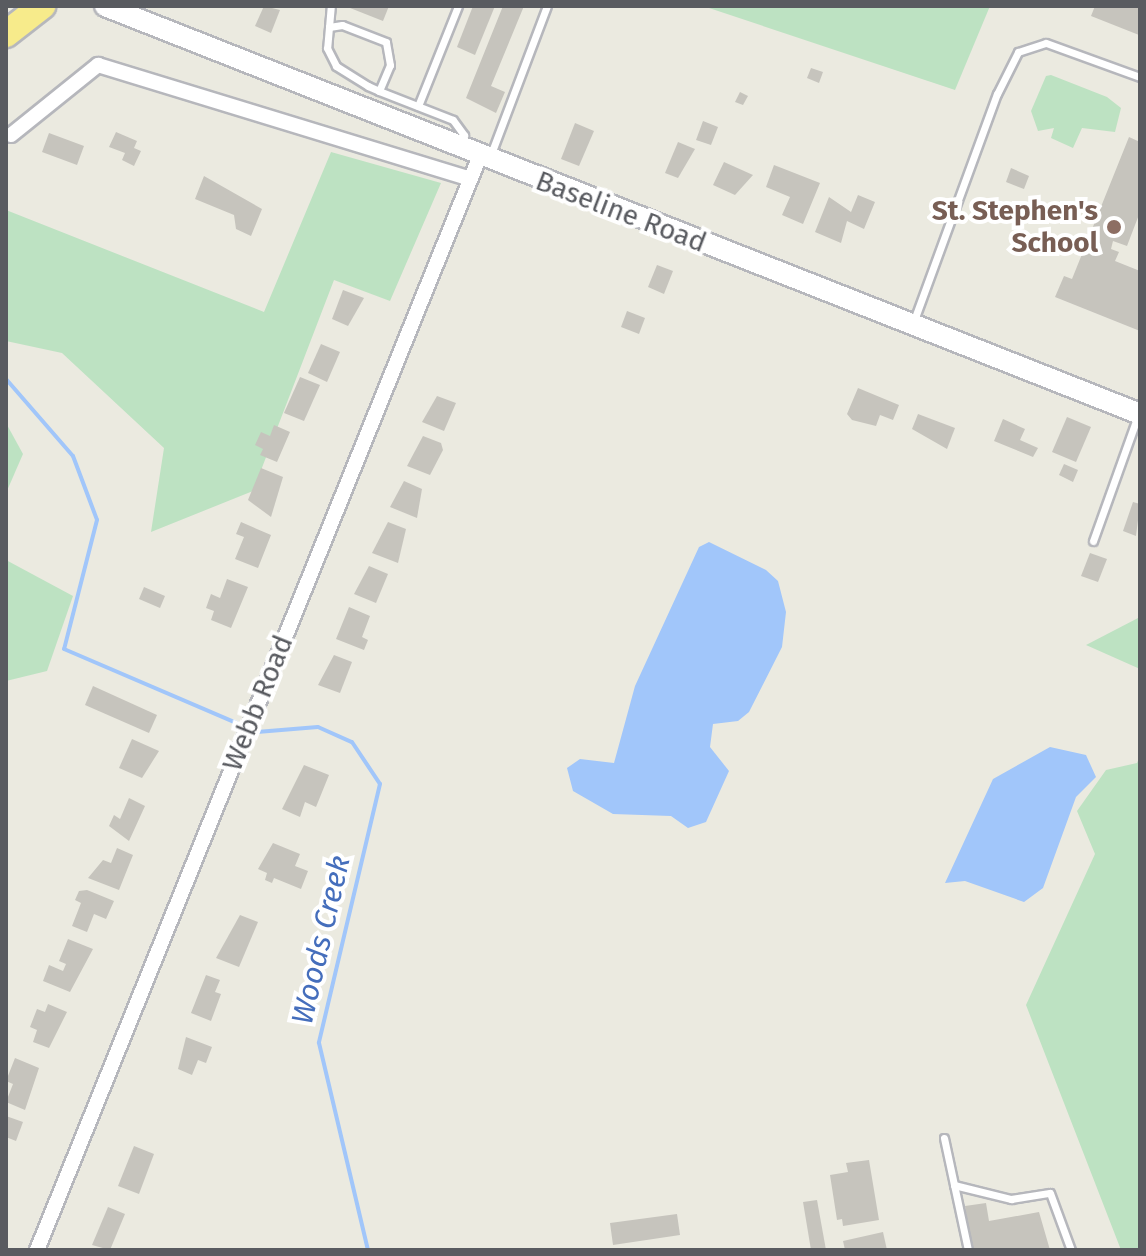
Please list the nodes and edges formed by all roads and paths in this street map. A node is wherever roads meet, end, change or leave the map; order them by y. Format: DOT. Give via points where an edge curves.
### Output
graph roads {
  1 [pos="42,6"];
  2 [pos="331,6"];
  3 [pos="458,6"];
  4 [pos="547,6"];
  5 [pos="111,9"];
  6 [pos="329,27"];
  7 [pos="6,34"];
  8 [pos="1140,77"];
  9 [pos="379,91"];
  10 [pos="418,106"];
  11 [pos="11,135"];
  12 [pos="460,148"];
  13 [pos="484,158"];
  14 [pos="470,179"];
  15 [pos="912,325"];
  16 [pos="1139,413"];
  17 [pos="1093,541"];
  18 [pos="944,1138"];
  19 [pos="954,1185"];
  20 [pos="37,1250"];
  21 [pos="968,1250"];
  22 [pos="1071,1250"];
  1 -- 7 [label="highway"];
  2 -- 6 [label="lane"];
  3 -- 10 [label="lane"];
  4 -- 13 [label="lane"];
  5 -- 12 [label="street, Baseline Road"];
  6 -- 9 [label="lane" via="327,48 336,66"];
  6 -- 9 [label="lane" via="342,25 386,42 390,65"];
  8 -- 15 [label="lane" via="1046,43 1018,52 997,94"];
  9 -- 10 [label="lane"];
  10 -- 12 [label="lane" via="453,120 464,135"];
  11 -- 14 [label="street" via="98,65"];
  12 -- 13 [label="street, Baseline Road"];
  13 -- 14 [label="street, Webb Road"];
  13 -- 15 [label="street, Baseline Road"];
  14 -- 20 [label="street, Webb Road"];
  15 -- 16 [label="street, Baseline Road"];
  16 -- 17 [label="lane"];
  18 -- 19 [label="lane"];
  19 -- 21 [label="lane"];
  19 -- 22 [label="lane" via="1011,1199 1050,1193"];
}
